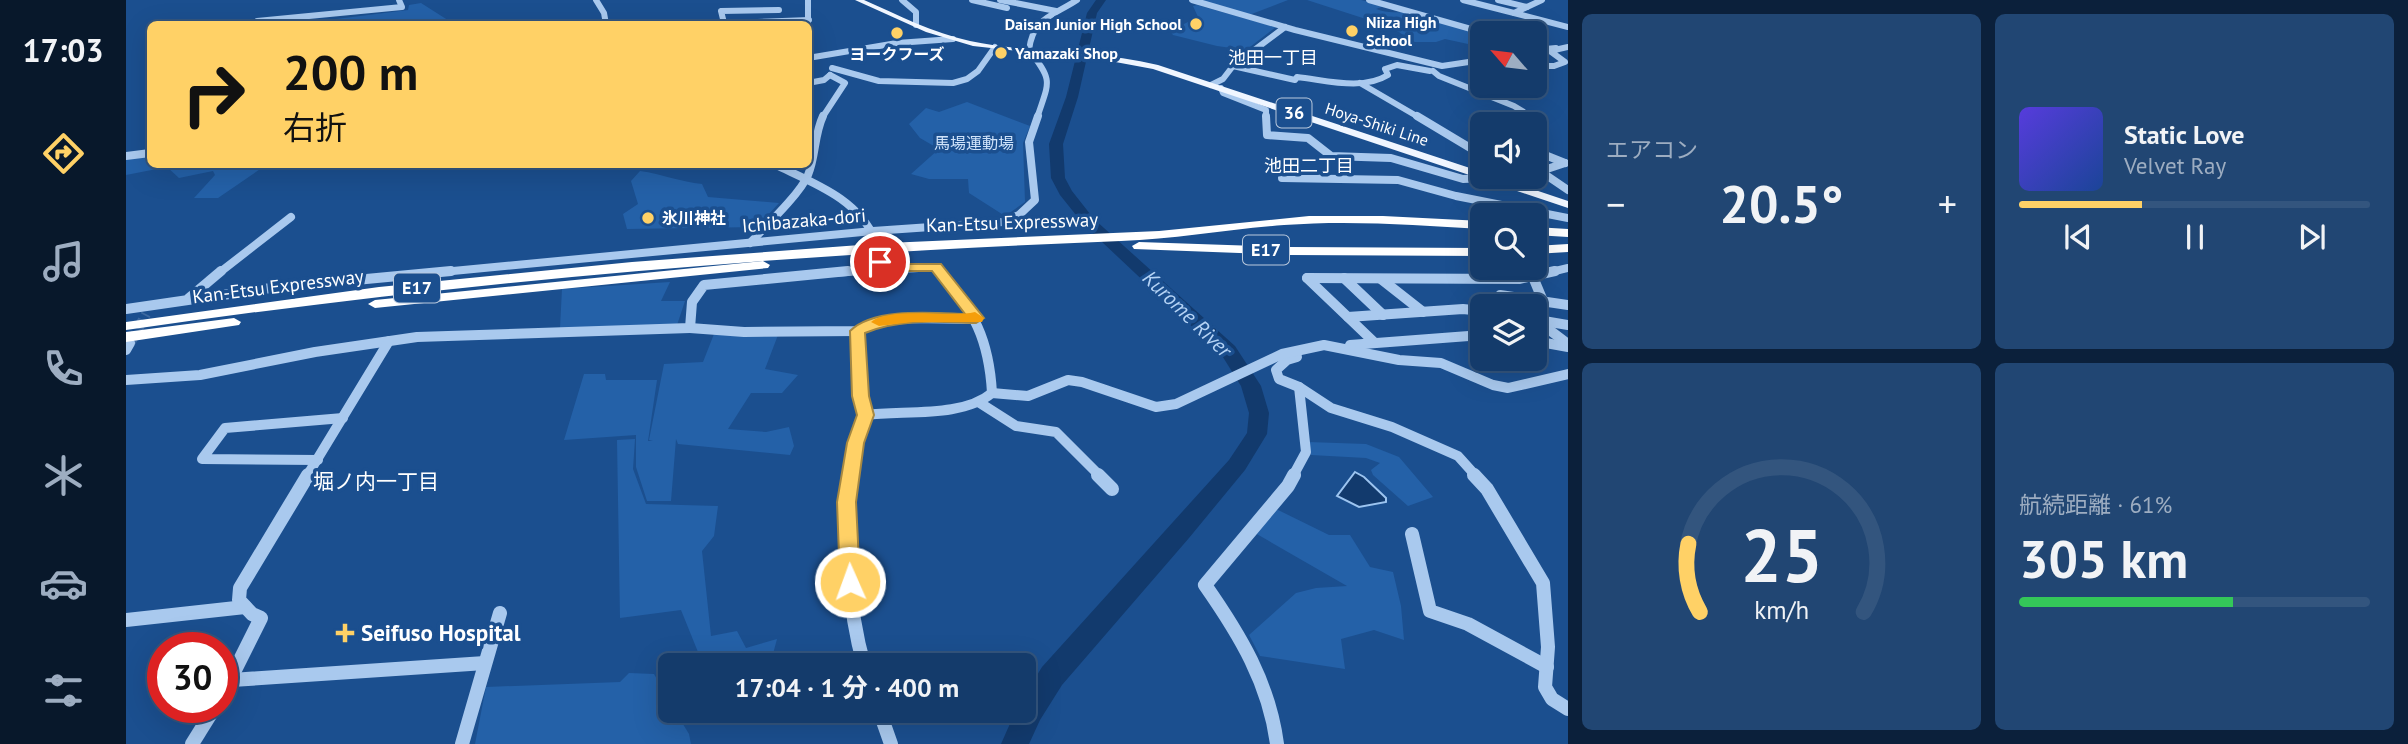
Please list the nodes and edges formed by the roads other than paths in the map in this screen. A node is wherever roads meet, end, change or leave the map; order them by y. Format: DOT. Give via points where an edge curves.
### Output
graph roads {
  1 [pos="399,0"];
  2 [pos="596,0"];
  3 [pos="782,0"];
  4 [pos="808,0"];
  5 [pos="858,0"];
  6 [pos="972,0"];
  7 [pos="1000,0"];
  8 [pos="1077,0"];
  9 [pos="1192,0"];
  10 [pos="1369,0"];
  11 [pos="1463,0"];
  12 [pos="1498,0"];
  13 [pos="1542,0"];
  14 [pos="907,1"];
  15 [pos="983,1"];
  16 [pos="1016,2"];
  17 [pos="1527,7"];
  18 [pos="779,10"];
  19 [pos="752,11"];
  20 [pos="1057,11"];
  21 [pos="1514,13"];
  22 [pos="257,21"];
  23 [pos="606,21"];
  24 [pos="723,21"];
  25 [pos="751,21"];
  26 [pos="779,21"];
  27 [pos="808,21"];
  28 [pos="916,25"];
  29 [pos="1285,27"];
  30 [pos="1568,27"];
  31 [pos="1470,29"];
  32 [pos="953,39"];
  33 [pos="995,47"];
  34 [pos="1568,47"];
  35 [pos="1547,49"];
  36 [pos="812,50"];
  37 [pos="1029,50"];
  38 [pos="819,55"];
  39 [pos="812,57"];
  40 [pos="1470,62"];
  41 [pos="1233,66"];
  42 [pos="1442,66"];
  43 [pos="1547,67"];
  44 [pos="831,71"];
  45 [pos="1433,71"];
  46 [pos="812,82"];
  47 [pos="1360,83"];
  48 [pos="1216,87"];
  49 [pos="1524,112"];
  50 [pos="1470,148"];
  51 [pos="147,153"];
  52 [pos="126,156"];
  53 [pos="1547,156"];
  54 [pos="812,161"];
  55 [pos="781,168"];
  56 [pos="811,168"];
  57 [pos="1547,170"];
  58 [pos="1470,171"];
  59 [pos="1282,177"];
  60 [pos="1470,178"];
  61 [pos="1547,178"];
  62 [pos="1463,179"];
  63 [pos="805,181"];
  64 [pos="1522,189"];
  65 [pos="1568,190"];
  66 [pos="1456,196"];
  67 [pos="1568,205"];
  68 [pos="291,217"];
  69 [pos="1568,218"];
  70 [pos="1470,225"];
  71 [pos="1547,232"];
  72 [pos="1568,233"];
  73 [pos="874,236"];
  74 [pos="750,243"];
  75 [pos="979,246"];
  76 [pos="1568,247"];
  77 [pos="1547,249"];
  78 [pos="1470,252"];
  79 [pos="1568,268"];
  80 [pos="1547,273"];
  81 [pos="1344,278"];
  82 [pos="1381,279"];
  83 [pos="1470,279"];
  84 [pos="187,300"];
  85 [pos="1547,302"];
  86 [pos="1568,305"];
  87 [pos="126,309"];
  88 [pos="1470,310"];
  89 [pos="1423,312"];
  90 [pos="1383,315"];
  91 [pos="1348,317"];
  92 [pos="976,318"];
  93 [pos="1547,321"];
  94 [pos="1568,325"];
  95 [pos="126,326"];
  96 [pos="690,328"];
  97 [pos="1547,329"];
  98 [pos="858,331"];
  99 [pos="1470,335"];
  100 [pos="389,341"];
  101 [pos="127,343"];
  102 [pos="1375,343"];
  103 [pos="1547,343"];
  104 [pos="1338,346"];
  105 [pos="1568,346"];
  106 [pos="1568,374"];
  107 [pos="126,380"];
  108 [pos="1299,387"];
  109 [pos="992,393"];
  110 [pos="979,403"];
  111 [pos="866,415"];
  112 [pos="343,418"];
  113 [pos="318,460"];
  114 [pos="1112,489"];
  115 [pos="1412,534"];
  116 [pos="245,607"];
  117 [pos="500,613"];
  118 [pos="126,620"];
  119 [pos="861,653"];
  120 [pos="485,663"];
  121 [pos="238,667"];
  122 [pos="1547,667"];
  123 [pos="238,680"];
  124 [pos="1568,709"];
  125 [pos="205,723"];
  126 [pos="884,723"];
  127 [pos="192,744"];
  128 [pos="462,744"];
  129 [pos="891,744"];
  130 [pos="1277,744"];
  1 -- 22 [label="street" via="402,7"];
  2 -- 23 [label="street"];
  3 -- 18 [label="street"];
  4 -- 27 [label="street"];
  5 -- 28 [label="main road, Hoya-Shiki Line / 36"];
  6 -- 15 [label="street"];
  7 -- 16 [label="street"];
  8 -- 20 [label="street"];
  9 -- 29 [label="street"];
  10 -- 31 [label="street"];
  11 -- 21 [label="street"];
  12 -- 17 [label="street"];
  13 -- 17 [label="street"];
  14 -- 28 [label="street" via="916,12"];
  15 -- 16 [label="street" via="1008,8"];
  16 -- 20 [label="street"];
  17 -- 21 [label="street"];
  18 -- 19 [label="street"];
  18 -- 26 [label="street"];
  19 -- 24 [label="street" via="721,12"];
  19 -- 25 [label="street"];
  20 -- 37 [label="street" via="1040,20"];
  21 -- 30 [label="street"];
  28 -- 32 [label="main road, Hoya-Shiki Line / 36"];
  29 -- 41 [label="street"];
  29 -- 42 [label="street"];
  32 -- 33 [label="main road, Hoya-Shiki Line / 36"];
  32 -- 38 [label="street"];
  33 -- 37 [label="main road, Hoya-Shiki Line / 36"];
  33 -- 44 [label="street" via="978,71 954,83 879,81"];
  34 -- 35 [label="street"];
  34 -- 43 [label="street" via="1550,51 1565,62"];
  36 -- 38 [label="street"];
  37 -- 48 [label="main road, Hoya-Shiki Line / 36" via="1150,65"];
  37 -- 73 [label="street, Ichibazaka-dori" via="1049,82 1029,142 1036,192 1029,208 1003,222"];
  38 -- 39 [label="street"];
  38 -- 44 [label="street"];
  40 -- 42 [label="street"];
  41 -- 47 [label="street" via="1295,80 1297,76"];
  41 -- 48 [label="street"];
  42 -- 45 [label="street"];
  44 -- 46 [label="street" via="824,80"];
  44 -- 54 [label="street" via="845,83 825,111"];
  45 -- 47 [label="street" via="1391,66 1385,69 1385,79"];
  45 -- 49 [label="street"];
  47 -- 50 [label="street"];
  48 -- 58 [label="main road, Hoya-Shiki Line / 36"];
  48 -- 62 [label="street" via="1266,110 1267,135 1308,138 1331,156 1391,158"];
  51 -- 52 [label="street"];
  53 -- 57 [label="street" via="1565,163"];
  55 -- 63 [label="street"];
  56 -- 63 [label="street"];
  59 -- 66 [label="street" via="1398,180"];
  60 -- 62 [label="street"];
  61 -- 65 [label="street"];
  62 -- 66 [label="street" via="1458,181"];
  63 -- 73 [label="street" via="857,211"];
  63 -- 74 [label="street"];
  64 -- 67 [label="main road, Hoya-Shiki Line / 36"];
  66 -- 69 [label="street"];
  68 -- 84 [label="street"];
  70 -- 75 [label="highway, Kan-Etsu Expressway / E17" via="1309,220"];
  71 -- 72 [label="highway"];
  73 -- 74 [label="street, Ichibazaka-dori"];
  74 -- 84 [label="street, Ichibazaka-dori"];
  75 -- 78 [label="highway, Kan-Etsu Expressway / E17"];
  75 -- 95 [label="highway, Kan-Etsu Expressway / E17" via="858,248 593,269"];
  75 -- 101 [label="highway, Kan-Etsu Expressway / E17" via="596,280 304,313"];
  76 -- 77 [label="highway"];
  79 -- 80 [label="street"];
  81 -- 82 [label="street"];
  81 -- 90 [label="street"];
  81 -- 91 [label="street" via="1307,278"];
  82 -- 83 [label="street"];
  82 -- 89 [label="street"];
  84 -- 87 [label="street, Ichibazaka-dori"];
  85 -- 86 [label="street"];
  88 -- 89 [label="street"];
  89 -- 90 [label="street"];
  90 -- 91 [label="street"];
  91 -- 102 [label="street"];
  92 -- 96 [label="street" via="936,267 880,265 704,285 692,302"];
  92 -- 98 [label="street" via="881,321"];
  92 -- 109 [label="street" via="986,339"];
  93 -- 94 [label="street"];
  96 -- 98 [label="street"];
  96 -- 100 [label="street"];
  97 -- 105 [label="street"];
  98 -- 111 [label="street" via="860,396"];
  99 -- 102 [label="street"];
  100 -- 107 [label="street" via="200,375"];
  100 -- 112 [label="street"];
  102 -- 104 [label="street"];
  103 -- 105 [label="street"];
  104 -- 106 [label="street" via="1399,360 1441,363 1508,388"];
  104 -- 108 [label="street" via="1279,366 1279,379"];
  104 -- 109 [label="street" via="1324,345 1266,361 1176,404 1156,407 1068,380 1028,396"];
  108 -- 122 [label="street" via="1331,408 1392,427 1458,456 1488,489 1543,583"];
  108 -- 130 [label="street" via="1306,452 1288,486 1205,585 1247,648 1265,685"];
  109 -- 110 [label="street"];
  110 -- 111 [label="street"];
  110 -- 114 [label="street" via="1016,426 1056,432"];
  111 -- 119 [label="street" via="855,443 847,502 853,626"];
  112 -- 113 [label="street"];
  112 -- 113 [label="street" via="225,428 202,459"];
  113 -- 116 [label="street" via="240,588 239,600"];
  115 -- 122 [label="street" via="1430,611 1468,624"];
  116 -- 118 [label="street"];
  116 -- 121 [label="street" via="261,618"];
  117 -- 120 [label="street"];
  120 -- 123 [label="street"];
  120 -- 128 [label="street"];
  122 -- 124 [label="street" via="1545,687 1552,699"];
  125 -- 127 [label="street"];
  126 -- 129 [label="street"];
}
